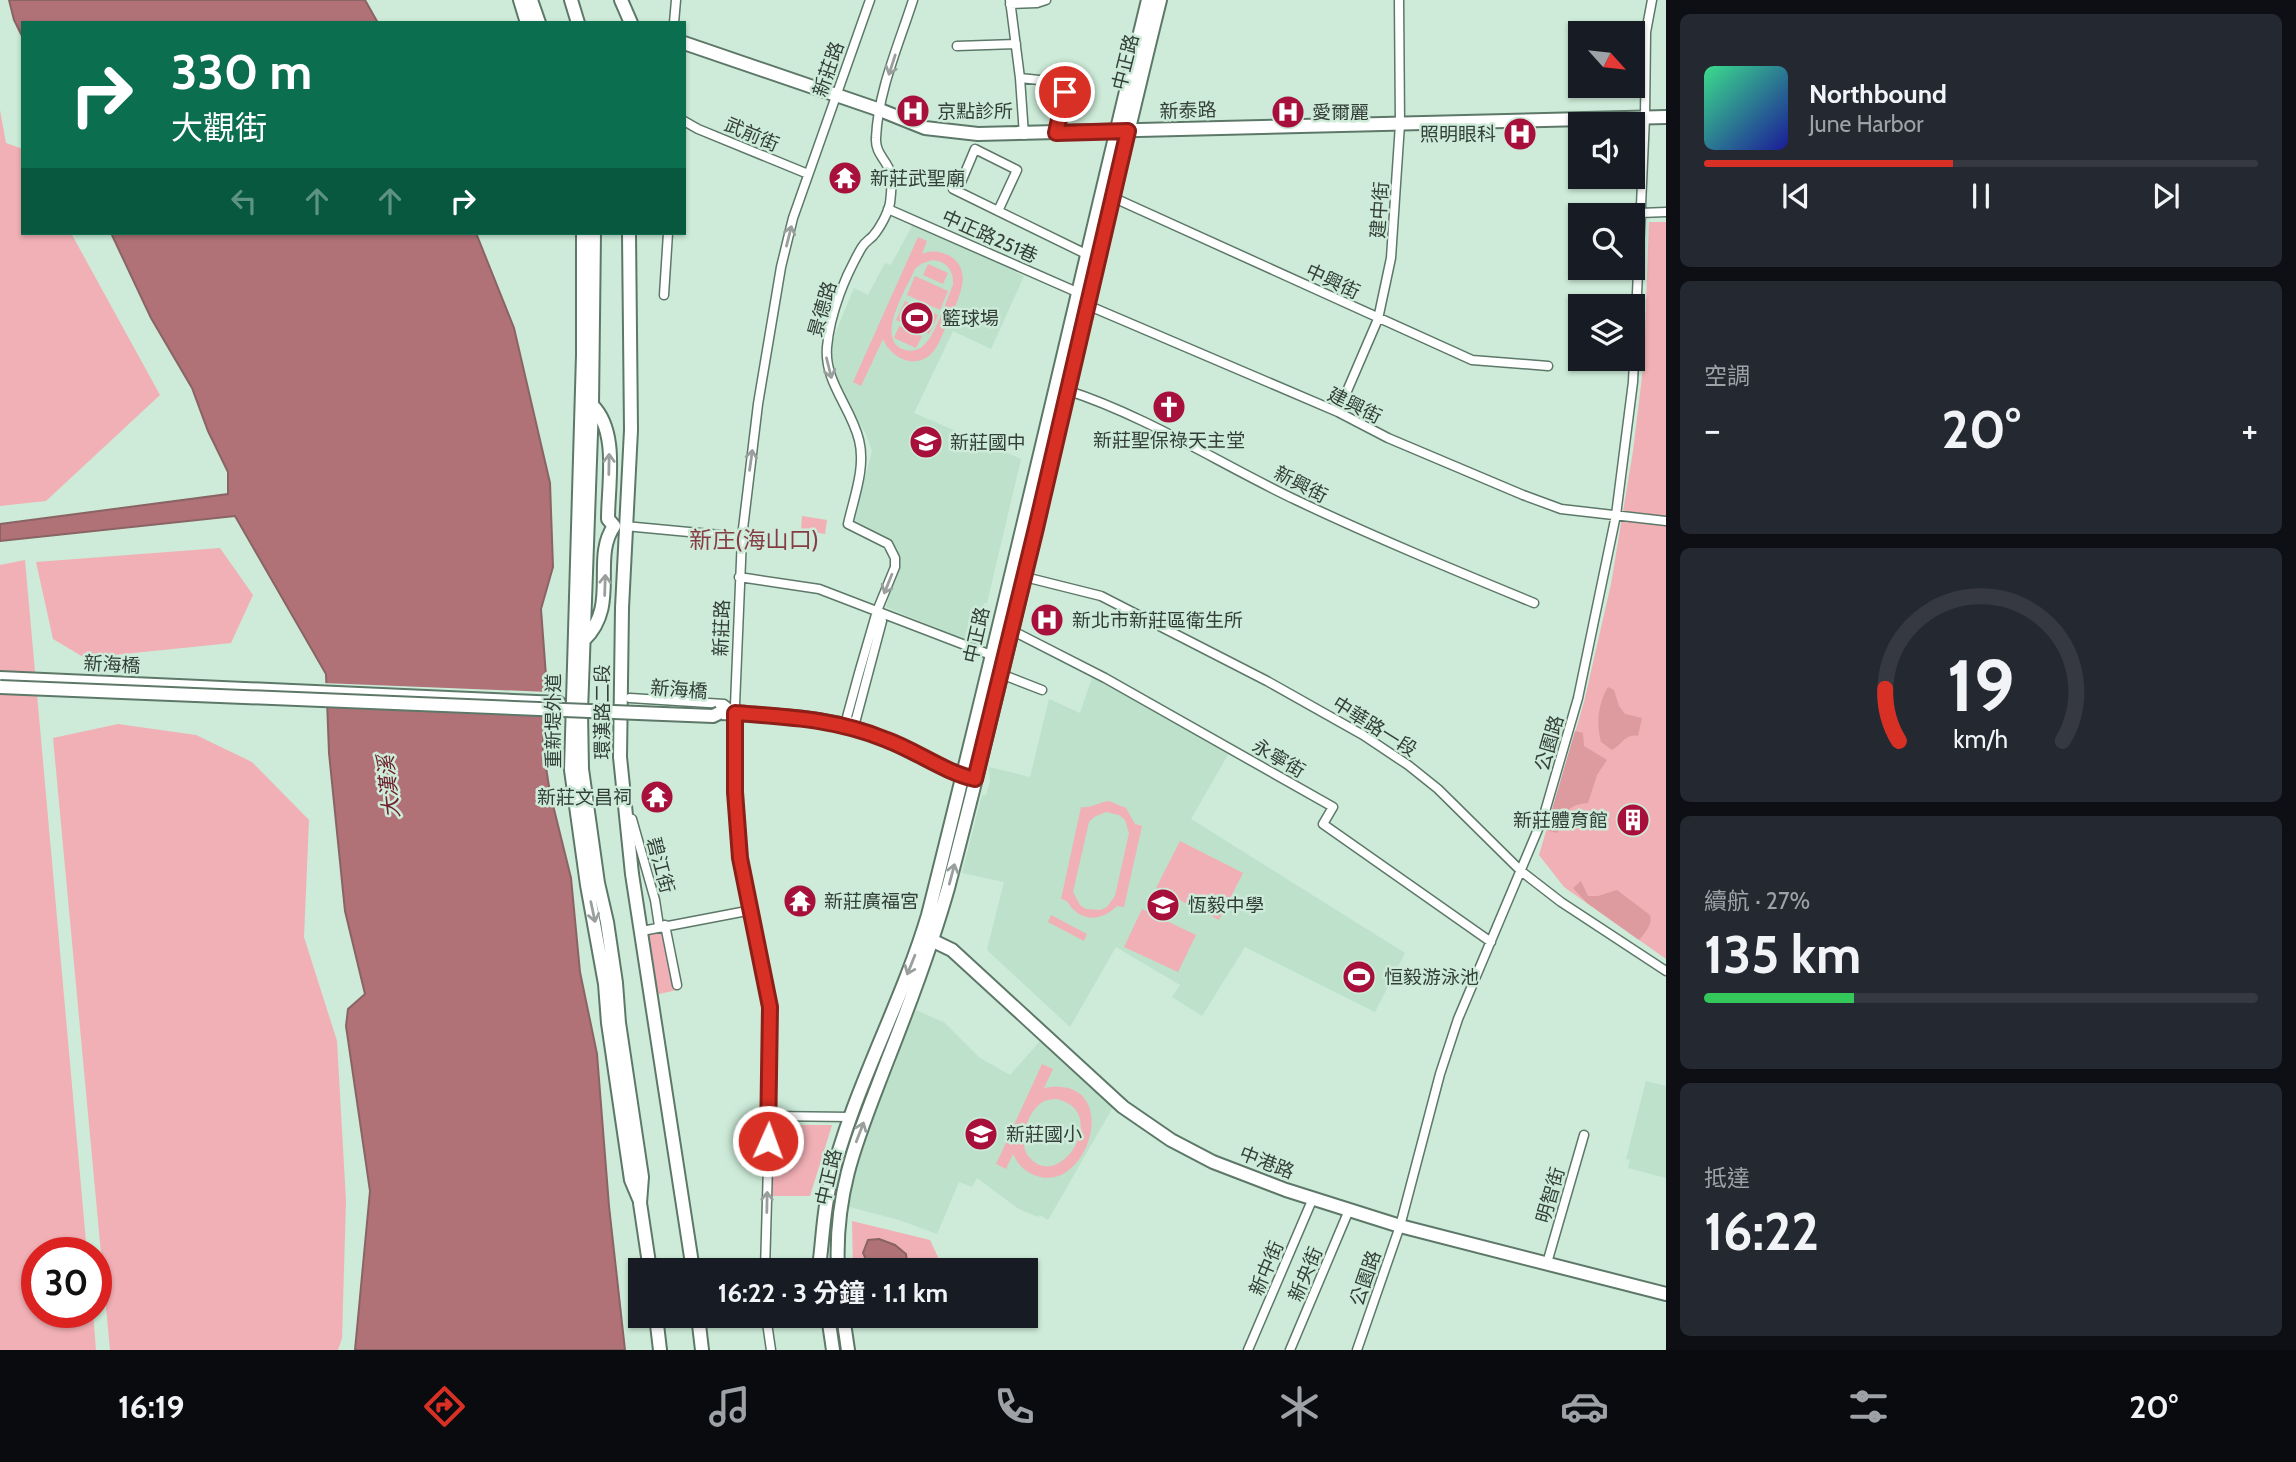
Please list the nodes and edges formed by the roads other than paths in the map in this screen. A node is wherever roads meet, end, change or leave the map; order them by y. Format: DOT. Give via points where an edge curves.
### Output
graph roads {
  1 [pos="520,0"];
  2 [pos="531,0"];
  3 [pos="571,0"];
  4 [pos="621,0"];
  5 [pos="676,0"];
  6 [pos="870,0"];
  7 [pos="914,0"];
  8 [pos="1046,0"];
  9 [pos="1148,0"];
  10 [pos="1160,0"];
  11 [pos="1399,0"];
  12 [pos="1651,0"];
  13 [pos="1010,2"];
  14 [pos="526,21"];
  15 [pos="538,21"];
  16 [pos="577,21"];
  17 [pos="630,21"];
  18 [pos="674,21"];
  19 [pos="686,44"];
  20 [pos="1016,44"];
  21 [pos="957,47"];
  22 [pos="1020,78"];
  23 [pos="835,98"];
  24 [pos="880,110"];
  25 [pos="1645,117"];
  26 [pos="1666,117"];
  27 [pos="1568,119"];
  28 [pos="686,122"];
  29 [pos="1401,124"];
  30 [pos="1122,131"];
  31 [pos="1056,133"];
  32 [pos="1024,135"];
  33 [pos="808,174"];
  34 [pos="1112,197"];
  35 [pos="888,209"];
  36 [pos="998,211"];
  37 [pos="1666,212"];
  38 [pos="1645,213"];
  39 [pos="583,235"];
  40 [pos="594,235"];
  41 [pos="629,235"];
  42 [pos="668,235"];
  43 [pos="1086,254"];
  44 [pos="1637,280"];
  45 [pos="1079,293"];
  46 [pos="664,295"];
  47 [pos="1087,305"];
  48 [pos="1378,319"];
  49 [pos="1548,366"];
  50 [pos="1062,389"];
  51 [pos="592,405"];
  52 [pos="1338,412"];
  53 [pos="1615,515"];
  54 [pos="1666,521"];
  55 [pos="620,526"];
  56 [pos="742,532"];
  57 [pos="739,577"];
  58 [pos="1025,577"];
  59 [pos="1534,603"];
  60 [pos="877,611"];
  61 [pos="1012,630"];
  62 [pos="584,640"];
  63 [pos="992,655"];
  64 [pos="1001,674"];
  65 [pos="0,678"];
  66 [pos="0,687"];
  67 [pos="1042,690"];
  68 [pos="630,698"];
  69 [pos="719,713"];
  70 [pos="735,713"];
  71 [pos="629,719"];
  72 [pos="848,726"];
  73 [pos="962,776"];
  74 [pos="975,779"];
  75 [pos="625,821"];
  76 [pos="1521,871"];
  77 [pos="752,910"];
  78 [pos="662,926"];
  79 [pos="642,931"];
  80 [pos="928,937"];
  81 [pos="1491,942"];
  82 [pos="1666,971"];
  83 [pos="677,985"];
  84 [pos="769,1115"];
  85 [pos="851,1117"];
  86 [pos="1584,1135"];
  87 [pos="1313,1198"];
  88 [pos="640,1203"];
  89 [pos="1349,1210"];
  90 [pos="1400,1226"];
  91 [pos="648,1258"];
  92 [pos="692,1258"];
  93 [pos="765,1258"];
  94 [pos="821,1258"];
  95 [pos="837,1258"];
  96 [pos="1547,1264"];
  97 [pos="1666,1294"];
  98 [pos="657,1328"];
  99 [pos="699,1328"];
  100 [pos="768,1328"];
  101 [pos="830,1328"];
  102 [pos="845,1328"];
  103 [pos="660,1350"];
  104 [pos="702,1350"];
  105 [pos="771,1350"];
  106 [pos="833,1350"];
  107 [pos="848,1350"];
  108 [pos="1248,1350"];
  109 [pos="1290,1350"];
  110 [pos="1357,1350"];
  1 -- 14 [label="main road"];
  2 -- 15 [label="main road"];
  3 -- 16 [label="main road"];
  4 -- 17 [label="main road"];
  5 -- 18 [label="street"];
  6 -- 23 [label="street, 新莊路"];
  7 -- 24 [label="street, 景德路, one-way"];
  8 -- 13 [label="street"];
  9 -- 30 [label="main road, 中正路"];
  10 -- 30 [label="main road, 中正路"];
  11 -- 29 [label="street, 建中街"];
  12 -- 25 [label="street, 公園路"];
  13 -- 20 [label="street"];
  19 -- 23 [label="main road, 新泰路"];
  20 -- 21 [label="street"];
  20 -- 22 [label="street"];
  22 -- 31 [label="street" via="1049,81 1065,92"];
  22 -- 32 [label="street"];
  23 -- 24 [label="main road, 新泰路"];
  23 -- 33 [label="street, 新莊路"];
  24 -- 32 [label="main road, 新泰路" via="925,128"];
  24 -- 35 [label="street, 景德路" via="875,141 890,171"];
  25 -- 26 [label="main road, 新泰路"];
  27 -- 29 [label="main road, 新泰路"];
  28 -- 33 [label="street, 武前街"];
  29 -- 30 [label="main road, 新泰路"];
  29 -- 48 [label="street, 建中街" via="1391,258"];
  30 -- 31 [label="main road, 新泰路"];
  30 -- 34 [label="main road, 中正路"];
  30 -- 43 [label="main road, 中正路"];
  31 -- 32 [label="main road, 新泰路"];
  56 -- 33 [label="street, 新莊路, one-way" via="781,267"];
  34 -- 47 [label="main road, 中正路"];
  34 -- 48 [label="street, 中興街"];
  35 -- 45 [label="street, 中正路251巷"];
  35 -- 60 [label="street, 景德路, one-way" via="845,281 828,335 826,366 861,450 848,524 888,544 895,558"];
  36 -- 36 [label="street" via="956,188 975,149 1017,170"];
  36 -- 43 [label="street"];
  37 -- 38 [label="street"];
  39 -- 88 [label="main road, 重新堤外道, one-way" via="571,770 631,1180"];
  40 -- 51 [label="main road, 重新堤外道"];
  41 -- 55 [label="main road, 環漢路二段" via="631,430"];
  42 -- 46 [label="street"];
  43 -- 45 [label="main road, 中正路"];
  44 -- 53 [label="street, 公園路" via="1633,382"];
  45 -- 50 [label="main road, 中正路"];
  47 -- 50 [label="main road, 中正路"];
  47 -- 52 [label="street, 建興街"];
  48 -- 49 [label="street, 中興街" via="1472,360"];
  48 -- 52 [label="street, 建中街"];
  50 -- 58 [label="main road, 中正路"];
  50 -- 59 [label="street, 新興街" via="1155,428 1347,525"];
  50 -- 63 [label="main road, 中正路"];
  55 -- 51 [label="main road, one-way" via="608,519 610,438"];
  51 -- 62 [label="main road, 重新堤外道"];
  52 -- 53 [label="street, 建興街" via="1523,495 1561,509"];
  53 -- 54 [label="street, 建興街"];
  53 -- 76 [label="street, 公園路" via="1578,698 1544,815"];
  55 -- 56 [label="street"];
  62 -- 55 [label="main road, one-way" via="604,605 606,537"];
  55 -- 75 [label="main road, 環漢路二段" via="619,727"];
  56 -- 57 [label="street, 新莊路"];
  57 -- 60 [label="street" via="818,589"];
  57 -- 70 [label="street, 新莊路"];
  58 -- 61 [label="main road, 中正路"];
  58 -- 76 [label="street, 中華路一段" via="1101,597 1349,726 1438,789"];
  60 -- 63 [label="street"];
  60 -- 72 [label="street, 景德路"];
  61 -- 64 [label="main road, 中正路"];
  61 -- 81 [label="street, 永寧街" via="1118,684 1333,807 1323,824"];
  62 -- 88 [label="main road, 重新堤外道" via="582,769 642,1177"];
  63 -- 73 [label="main road, 中正路"];
  64 -- 67 [label="street"];
  64 -- 74 [label="main road, 中正路"];
  65 -- 69 [label="main road, 新海橋" via="712,709"];
  66 -- 69 [label="main road, 新海橋, bridge"];
  68 -- 70 [label="street" via="724,704"];
  69 -- 70 [label="main road"];
  70 -- 71 [label="street" via="724,720"];
  70 -- 72 [label="main road" via="813,718"];
  70 -- 77 [label="street, 新莊路" via="740,858"];
  72 -- 73 [label="main road"];
  73 -- 74 [label="main road"];
  73 -- 80 [label="main road, 中正路"];
  80 -- 74 [label="main road, 中正路, one-way"];
  75 -- 78 [label="street, 碧江街" via="632,819"];
  75 -- 79 [label="main road, 環漢路二段"];
  76 -- 81 [label="street, 公園路"];
  76 -- 82 [label="street, 中華路一段"];
  77 -- 78 [label="street"];
  77 -- 84 [label="street, 新莊路" via="770,1007"];
  78 -- 79 [label="street"];
  78 -- 83 [label="street, 碧江街"];
  79 -- 92 [label="main road, 環漢路二段"];
  80 -- 85 [label="main road, 中正路, one-way"];
  80 -- 87 [label="main road, 中港路" via="952,950 1123,1107 1171,1140 1213,1162"];
  95 -- 80 [label="main road, 中正路, one-way" via="836,1236 850,1160"];
  81 -- 90 [label="street, 公園路" via="1440,1074"];
  84 -- 85 [label="street"];
  93 -- 84 [label="street, 新莊路, one-way"];
  85 -- 94 [label="main road, 中正路" via="829,1186"];
  86 -- 96 [label="street, 明智街"];
  87 -- 89 [label="main road, 中港路"];
  87 -- 108 [label="street, 新中街"];
  88 -- 91 [label="main road, 重新堤外道"];
  89 -- 90 [label="main road, 中港路"];
  89 -- 109 [label="street, 新央街"];
  90 -- 96 [label="main road, 中港路"];
  90 -- 110 [label="street, 公園路"];
  96 -- 97 [label="main road, 中港路"];
  98 -- 103 [label="main road"];
  99 -- 104 [label="main road"];
  100 -- 105 [label="street"];
  101 -- 106 [label="main road"];
  102 -- 107 [label="main road"];
}
